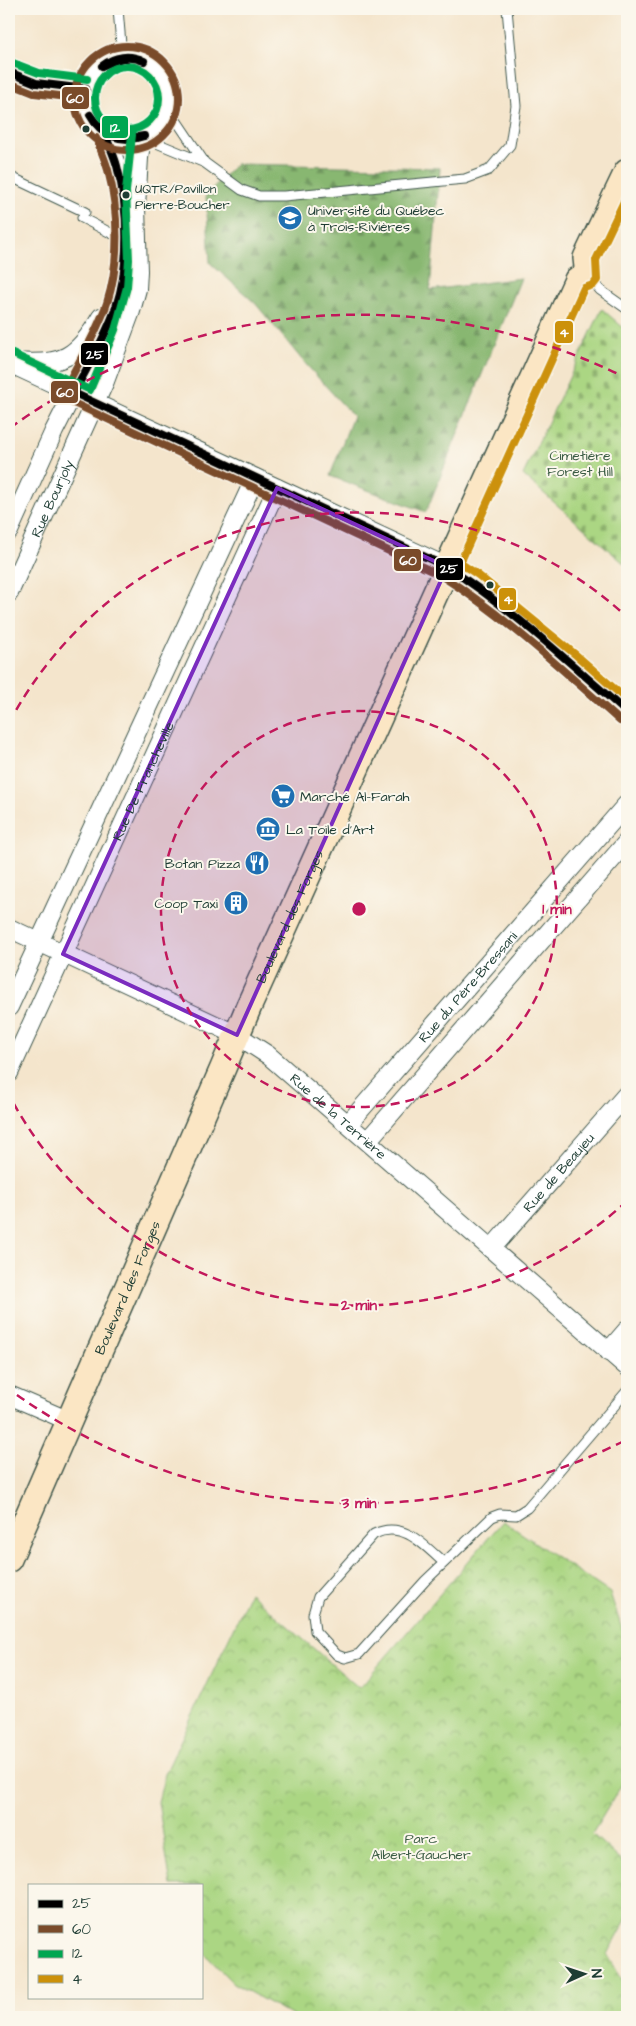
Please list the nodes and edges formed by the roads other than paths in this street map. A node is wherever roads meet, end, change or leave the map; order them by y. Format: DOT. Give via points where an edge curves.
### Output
graph roads {
  1 [pos="118,9"];
  2 [pos="508,9"];
  3 [pos="122,56"];
  4 [pos="9,72"];
  5 [pos="86,89"];
  6 [pos="168,108"];
  7 [pos="105,134"];
  8 [pos="142,137"];
  9 [pos="205,163"];
  10 [pos="627,169"];
  11 [pos="9,176"];
  12 [pos="124,240"];
  13 [pos="588,276"];
  14 [pos="120,290"];
  15 [pos="627,309"];
  16 [pos="9,362"];
  17 [pos="74,393"];
  18 [pos="95,403"];
  19 [pos="255,478"];
  20 [pos="277,488"];
  21 [pos="9,531"];
  22 [pos="447,567"];
  23 [pos="9,594"];
  24 [pos="627,713"];
  25 [pos="627,804"];
  26 [pos="627,842"];
  27 [pos="9,928"];
  28 [pos="39,942"];
  29 [pos="64,954"];
  30 [pos="9,1006"];
  31 [pos="237,1035"];
  32 [pos="9,1074"];
  33 [pos="627,1094"];
  34 [pos="348,1124"];
  35 [pos="368,1140"];
  36 [pos="491,1249"];
  37 [pos="627,1330"];
  38 [pos="608,1352"];
  39 [pos="627,1367"];
  40 [pos="627,1391"];
  41 [pos="9,1395"];
  42 [pos="69,1421"];
  43 [pos="9,1559"];
  44 [pos="444,1563"];
  1 -- 3 [label="lane"];
  2 -- 9 [label="lane" via="516,106 510,145 489,170 465,179 259,196 242,190"];
  3 -- 5 [label="street" via="99,67"];
  3 -- 6 [label="street" via="148,61 158,70 166,81"];
  4 -- 5 [label="street" via="36,83"];
  5 -- 7 [label="street" via="89,114"];
  6 -- 8 [label="street" via="154,131"];
  6 -- 9 [label="lane"];
  7 -- 8 [label="street" via="123,139"];
  7 -- 12 [label="street, Rue Bourjoly" via="118,170 124,208"];
  8 -- 9 [label="lane"];
  8 -- 18 [label="street, Rue Bourjoly" via="136,207 137,289 121,340"];
  10 -- 13 [label="main road" via="586,258"];
  11 -- 12 [label="lane"];
  12 -- 14 [label="street, Rue Bourjoly"];
  13 -- 15 [label="lane" via="600,290"];
  13 -- 22 [label="main road, Boulevard des Forges" via="577,280"];
  14 -- 16 [label="street" via="91,333 68,356 49,363"];
  14 -- 17 [label="street, Rue Bourjoly" via="112,317"];
  16 -- 17 [label="street"];
  17 -- 18 [label="street"];
  17 -- 21 [label="street, Rue Bourjoly"];
  18 -- 19 [label="street"];
  18 -- 23 [label="street, Rue Bourjoly"];
  19 -- 20 [label="street"];
  19 -- 28 [label="street, Rue De Francheville"];
  20 -- 22 [label="street"];
  20 -- 29 [label="street, Rue De Francheville"];
  22 -- 24 [label="street" via="472,583 570,662"];
  22 -- 31 [label="main road, Boulevard des Forges"];
  25 -- 34 [label="street, Rue du Père-Bressani"];
  26 -- 35 [label="street, Rue du Père-Bressani"];
  27 -- 28 [label="street, Rue de la Terrière"];
  28 -- 29 [label="street, Rue de la Terrière"];
  28 -- 30 [label="street, Rue De Francheville"];
  29 -- 31 [label="street, Rue de la Terrière"];
  29 -- 32 [label="street, Rue De Francheville"];
  31 -- 34 [label="street, Rue de la Terrière" via="268,1055"];
  31 -- 42 [label="main road, Boulevard des Forges"];
  33 -- 36 [label="street, Rue de Beaujeu"];
  34 -- 35 [label="street, Rue de la Terrière"];
  35 -- 36 [label="street, Rue de la Terrière"];
  36 -- 38 [label="street, Rue de la Terrière"];
  37 -- 38 [label="street"];
  38 -- 39 [label="street, Rue de la Terrière"];
  40 -- 44 [label="lane" via="527,1508 516,1515 492,1517"];
  41 -- 42 [label="street"];
  42 -- 43 [label="main road, Boulevard des Forges"];
  44 -- 44 [label="lane" via="359,1654 345,1658 337,1655 315,1631 318,1597 374,1534 383,1530 404,1532 416,1538"];
}
